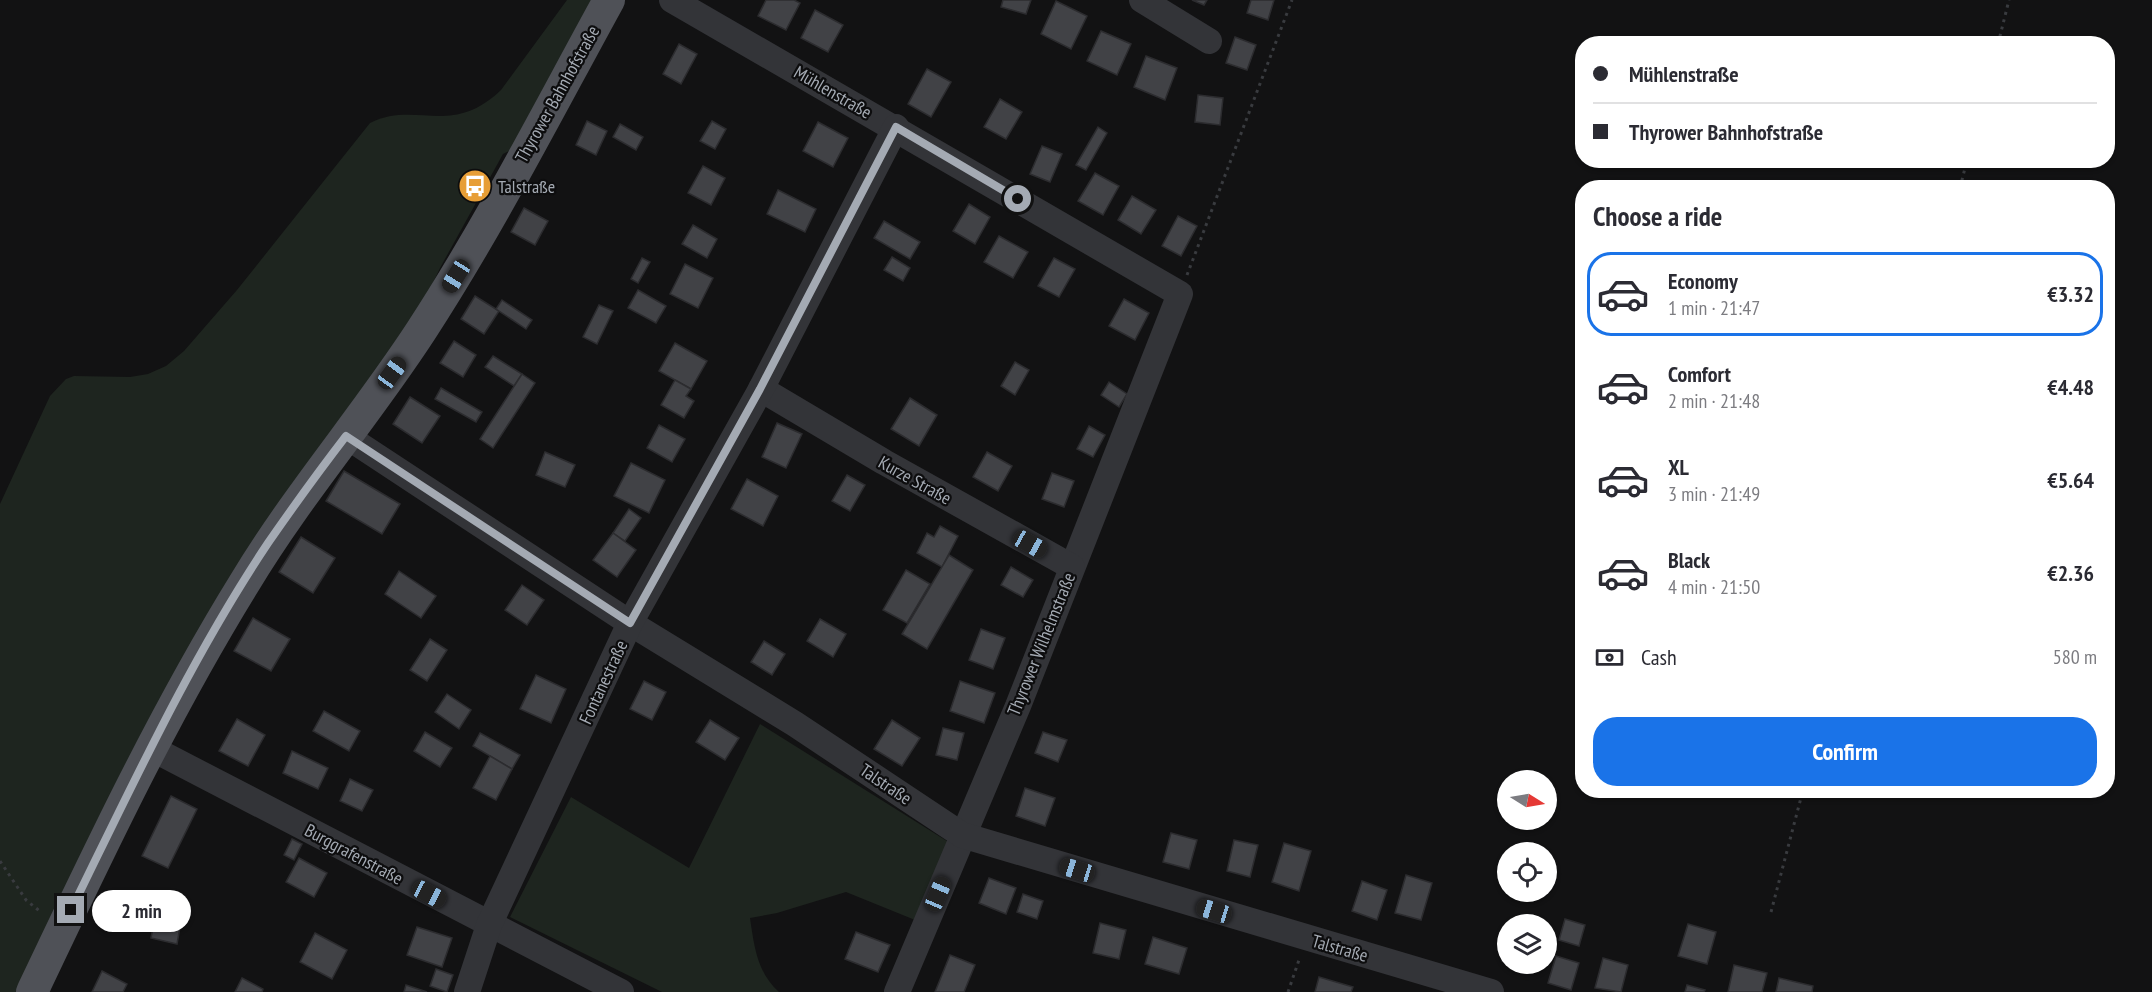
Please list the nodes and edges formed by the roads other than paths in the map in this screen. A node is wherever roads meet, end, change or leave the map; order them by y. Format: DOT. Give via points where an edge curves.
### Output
graph roads {
  1 [pos="609,0"];
  2 [pos="672,0"];
  3 [pos="1142,0"];
  4 [pos="1209,41"];
  5 [pos="896,127"];
  6 [pos="1180,294"];
  7 [pos="760,389"];
  8 [pos="346,436"];
  9 [pos="1072,567"];
  10 [pos="630,623"];
  11 [pos="151,748"];
  12 [pos="962,835"];
  13 [pos="489,925"];
  14 [pos="32,992"];
  15 [pos="467,992"];
  16 [pos="621,992"];
  17 [pos="897,992"];
  18 [pos="1491,992"];
  1 -- 8 [label="main road, Thyrower Bahnhofstraße" via="456,276"];
  2 -- 5 [label="street, Mühlenstraße"];
  3 -- 4 [label="street"];
  5 -- 6 [label="street, Mühlenstraße"];
  5 -- 7 [label="street, Fontanestraße"];
  6 -- 9 [label="street, Thyrower Wilhelmstraße"];
  7 -- 9 [label="street, Kurze Straße"];
  7 -- 10 [label="street, Fontanestraße"];
  8 -- 10 [label="street, Talstraße"];
  8 -- 11 [label="main road, Thyrower Bahnhofstraße" via="267,544"];
  9 -- 12 [label="street, Thyrower Wilhelmstraße"];
  10 -- 12 [label="street, Talstraße" via="795,724"];
  10 -- 13 [label="street, Fontanestraße"];
  11 -- 13 [label="street, Burggrafenstraße"];
  11 -- 14 [label="main road, Thyrower Bahnhofstraße"];
  12 -- 17 [label="street, Thyrower Wilhelmstraße"];
  12 -- 18 [label="street, Talstraße"];
  13 -- 15 [label="street, Fontanestraße"];
  13 -- 16 [label="street, Burggrafenstraße"];
}
